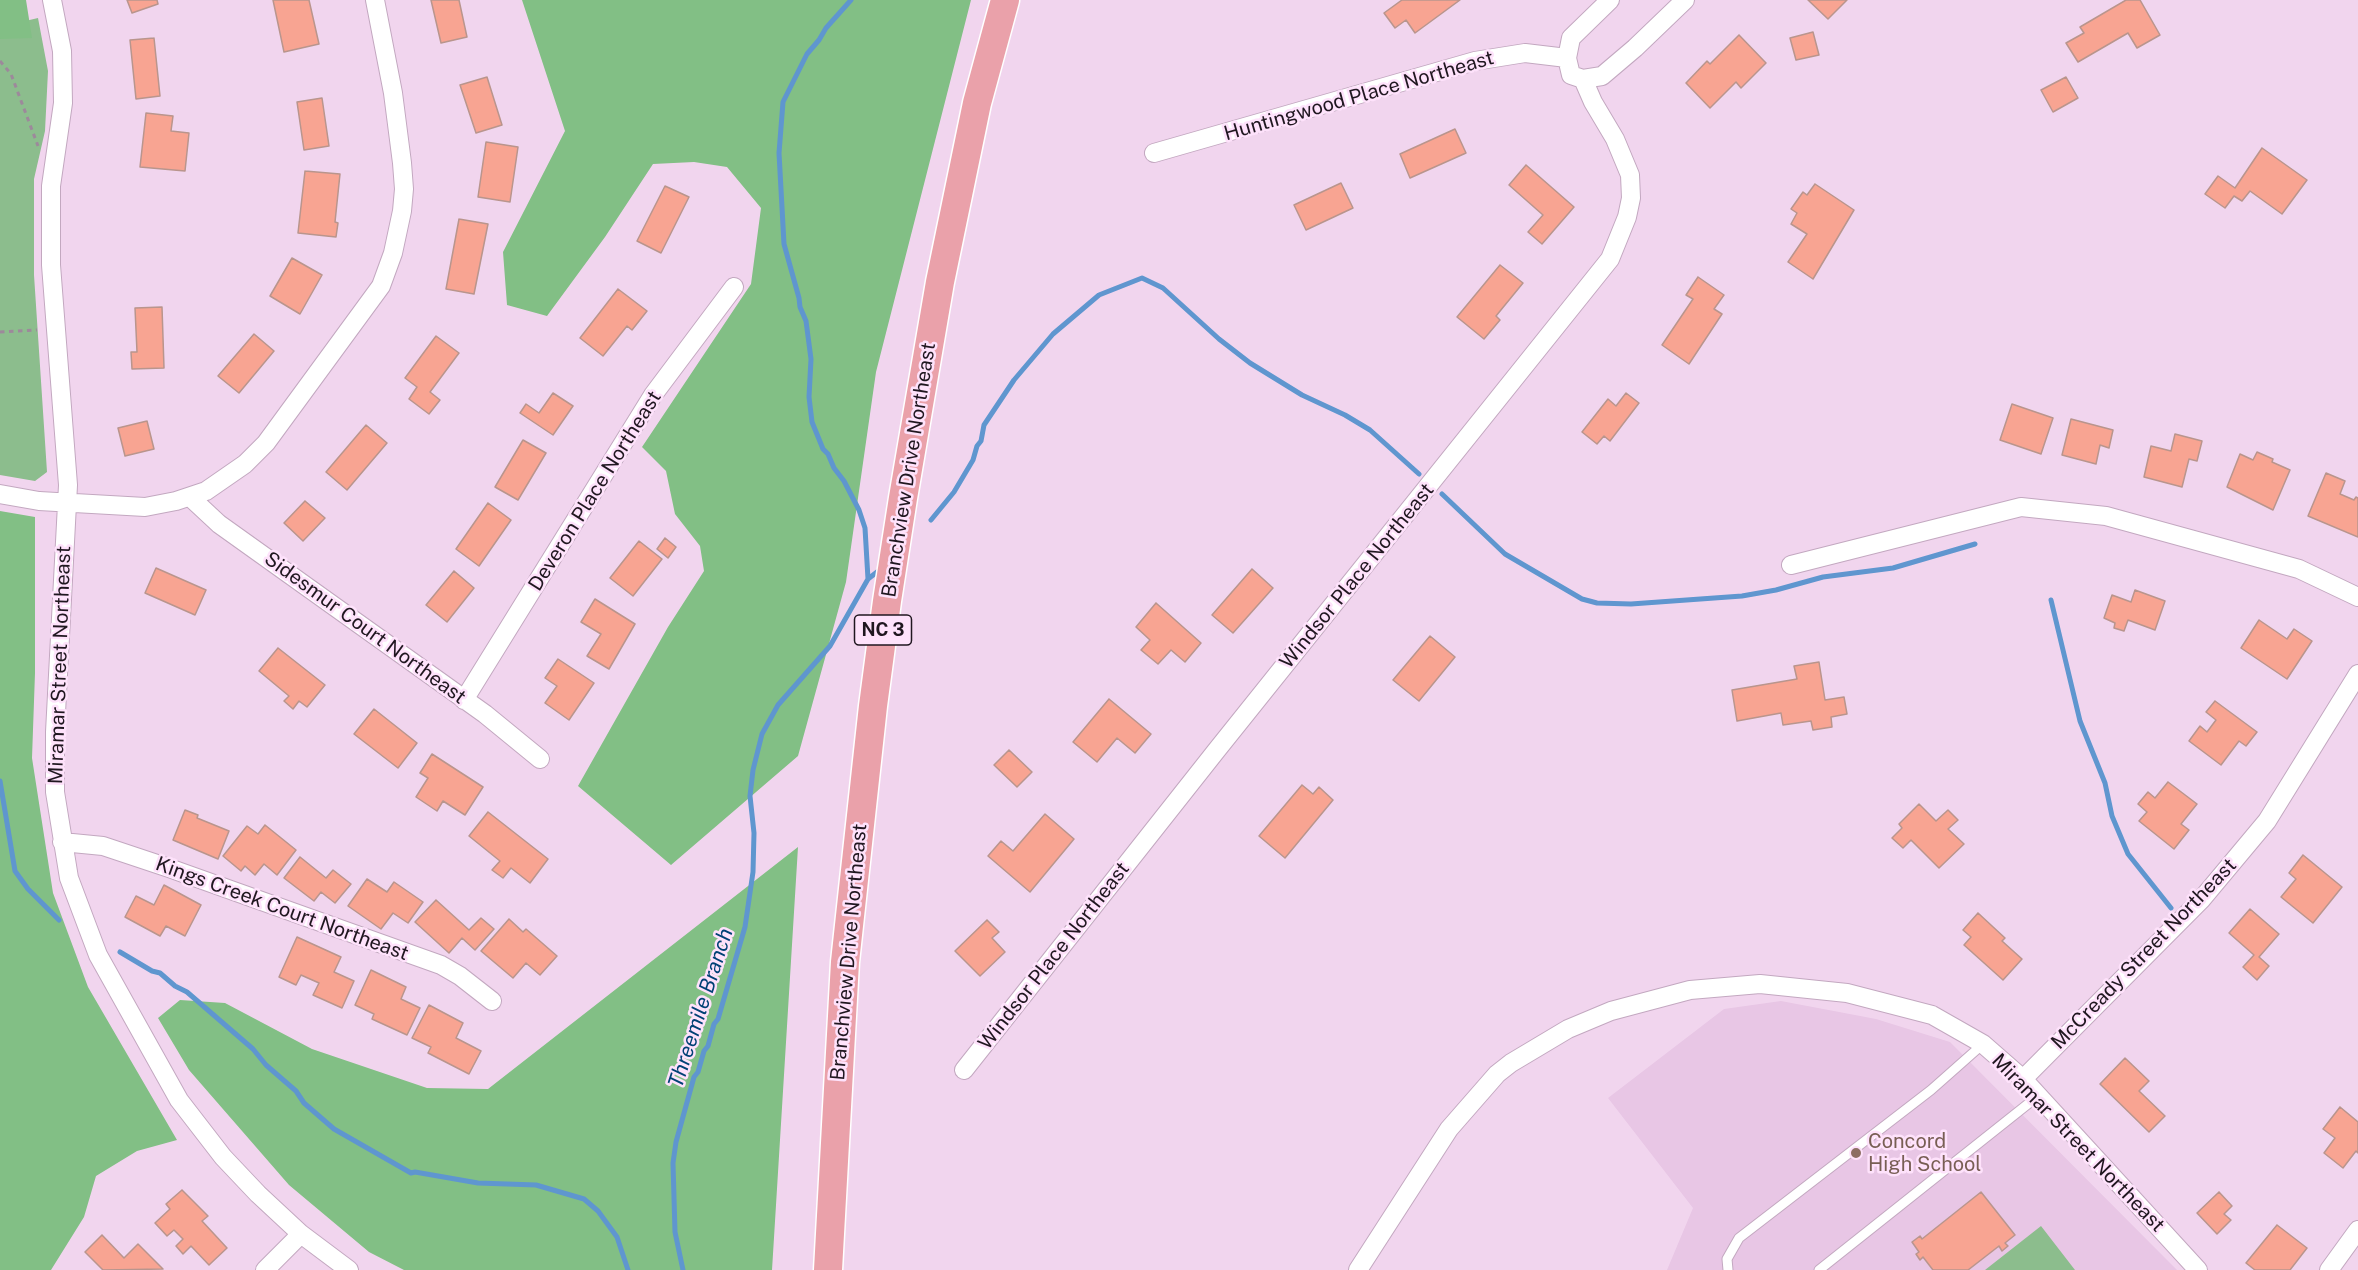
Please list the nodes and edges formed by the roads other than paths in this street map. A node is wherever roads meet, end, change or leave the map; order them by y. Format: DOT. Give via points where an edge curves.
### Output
graph roads {
  1 [pos="52,0"];
  2 [pos="375,0"];
  3 [pos="1005,0"];
  4 [pos="1610,0"];
  5 [pos="1685,0"];
  6 [pos="1567,58"];
  7 [pos="1583,79"];
  8 [pos="1154,153"];
  9 [pos="734,287"];
  10 [pos="0,494"];
  11 [pos="190,497"];
  12 [pos="67,502"];
  13 [pos="1791,565"];
  14 [pos="2358,597"];
  15 [pos="2358,674"];
  16 [pos="464,700"];
  17 [pos="540,759"];
  18 [pos="62,842"];
  19 [pos="492,1001"];
  20 [pos="1983,1044"];
  21 [pos="964,1070"];
  22 [pos="2023,1079"];
  23 [pos="2038,1096"];
  24 [pos="2358,1230"];
  25 [pos="301,1234"];
  26 [pos="265,1270"];
  27 [pos="349,1270"];
  28 [pos="828,1270"];
  29 [pos="1358,1270"];
  30 [pos="1728,1270"];
  31 [pos="1818,1270"];
  32 [pos="2198,1270"];
  33 [pos="2329,1270"];
  1 -- 12 [label="street, Miramar Street Northeast" via="62,51 63,103 51,186 50,242"];
  2 -- 11 [label="street" via="393,93 404,189 402,211 381,286 266,443 245,464 206,491"];
  3 -- 28 [label="main road, Branchview Drive Northeast / NC 3" via="977,103 940,282 884,625 845,962"];
  4 -- 6 [label="street" via="1571,38"];
  5 -- 7 [label="street" via="1602,76"];
  6 -- 7 [label="street, Windsor Place Northeast" via="1571,75"];
  6 -- 8 [label="street, Huntingwood Place Northeast" via="1525,53 1475,62"];
  7 -- 21 [label="street, Windsor Place Northeast" via="1630,175 1627,217 1610,259"];
  9 -- 16 [label="street, Deveron Place Northeast" via="653,395"];
  10 -- 12 [label="street"];
  11 -- 12 [label="street" via="145,507"];
  11 -- 16 [label="street, Sidesmur Court Northeast" via="219,524"];
  12 -- 18 [label="street, Miramar Street Northeast" via="55,732 55,792"];
  13 -- 14 [label="street" via="2021,507 2106,516 2299,569"];
  15 -- 22 [label="street, McCready Street Northeast" via="2267,821 2201,900"];
  16 -- 17 [label="street, Sidesmur Court Northeast"];
  18 -- 19 [label="street, Kings Creek Court Northeast" via="103,846 441,965"];
  18 -- 25 [label="street, Miramar Street Northeast" via="69,878 98,955 178,1100 223,1157"];
  20 -- 22 [label="street, Miramar Street Northeast"];
  20 -- 29 [label="street, Miramar Street Northeast" via="1932,1015 1847,993 1760,984 1690,990 1611,1011 1568,1029 1497,1074 1449,1129"];
  20 -- 30 [label="lane" via="1931,1090 1739,1238 1727,1259"];
  22 -- 23 [label="street, Miramar Street Northeast"];
  23 -- 31 [label="lane"];
  23 -- 32 [label="street, Miramar Street Northeast"];
  24 -- 33 [label="street"];
  25 -- 26 [label="street"];
  25 -- 27 [label="street, Miramar Street Northeast"];
}
